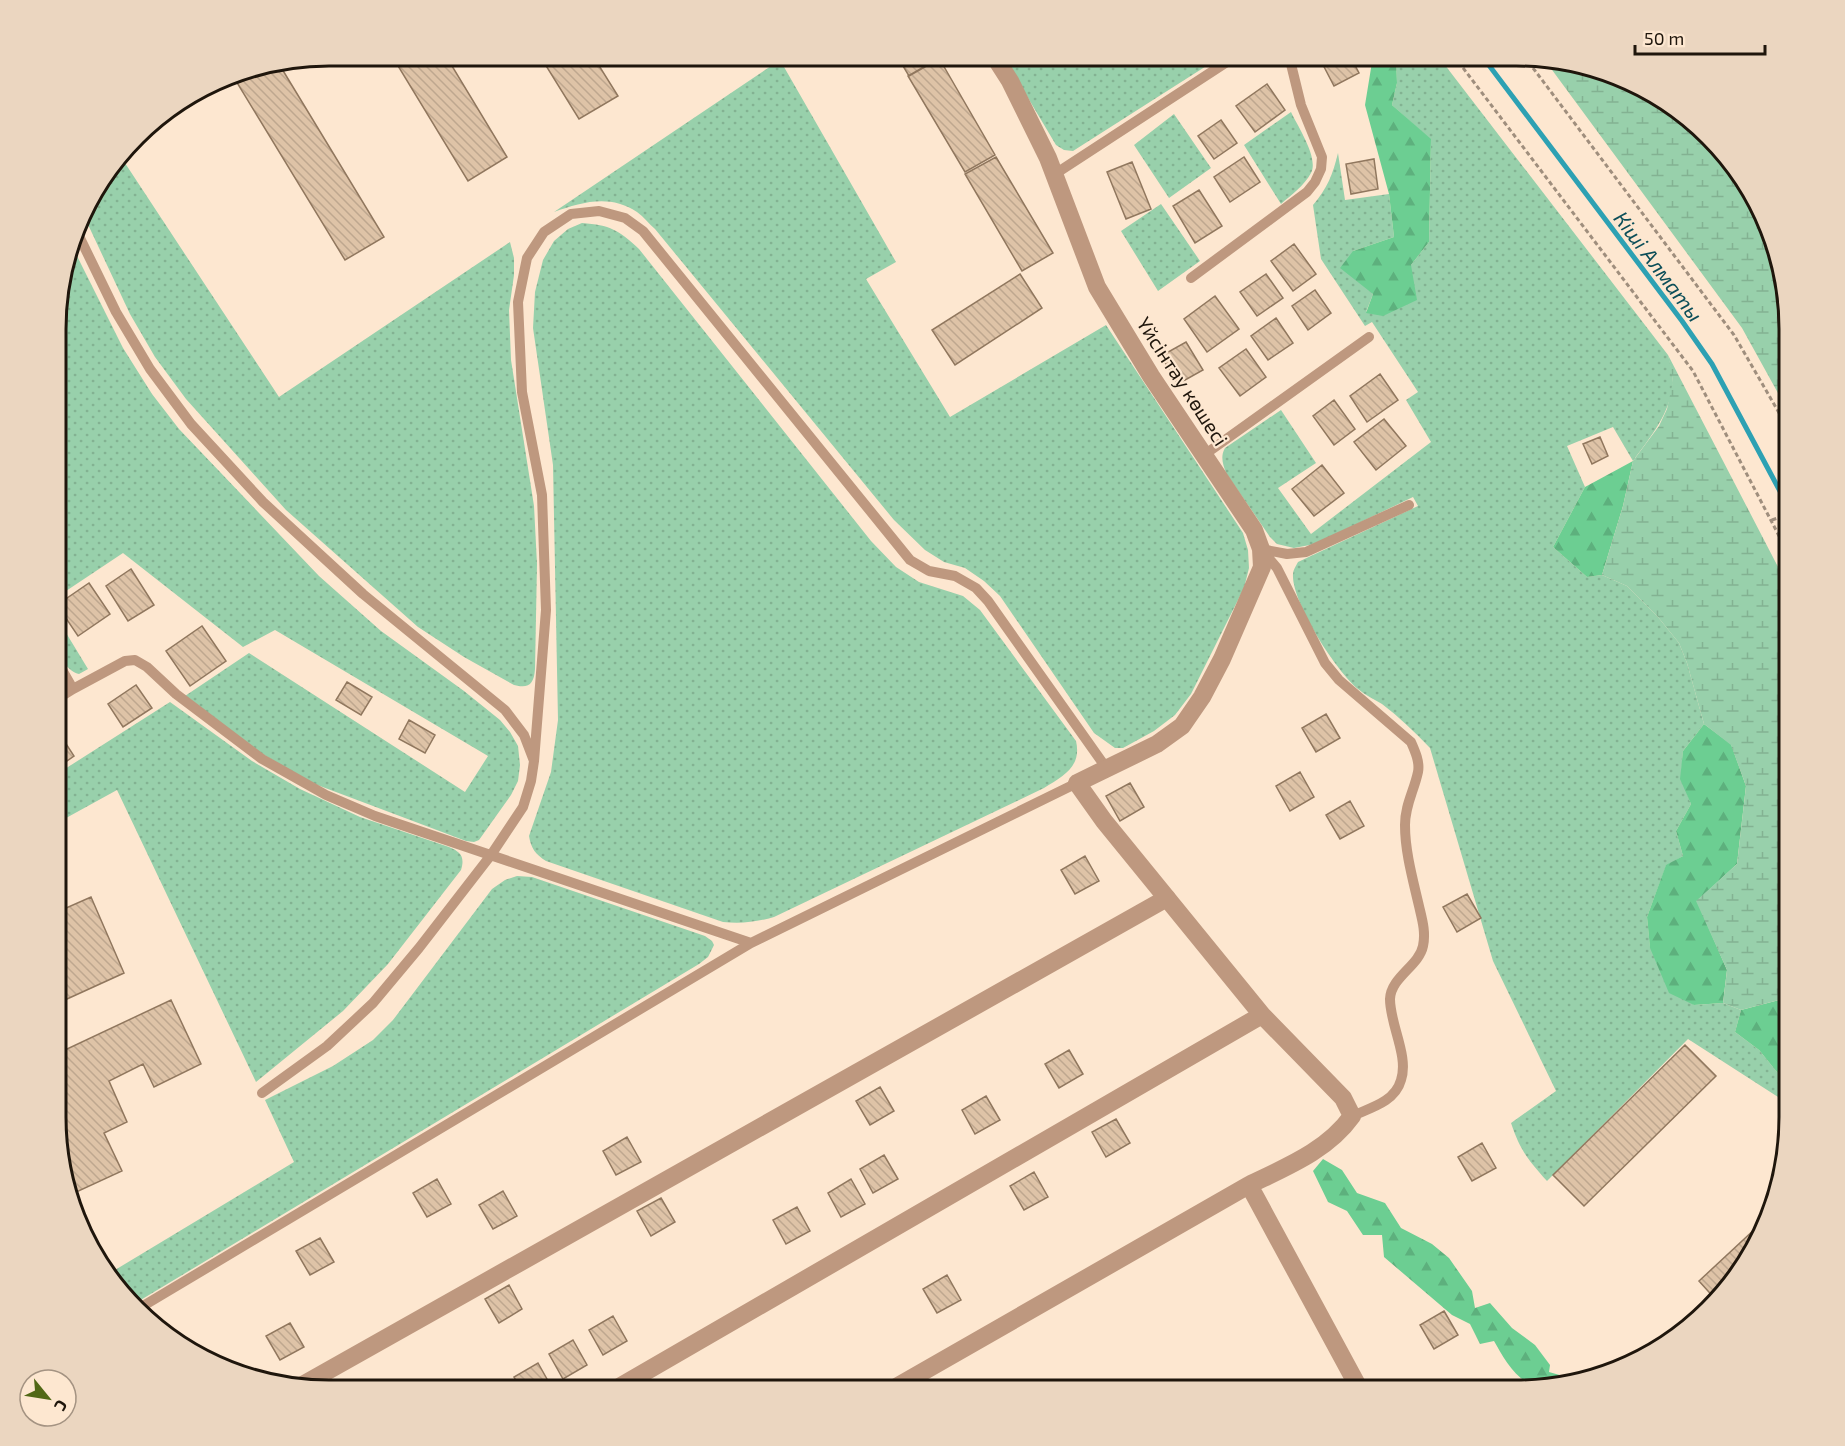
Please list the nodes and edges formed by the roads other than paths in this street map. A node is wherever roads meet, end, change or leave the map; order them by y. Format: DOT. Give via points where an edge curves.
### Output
graph roads {
  1 [pos="1000,66"];
  2 [pos="1221,66"];
  3 [pos="1291,66"];
  4 [pos="1055,174"];
  5 [pos="81,241"];
  6 [pos="1191,279"];
  7 [pos="1369,337"];
  8 [pos="1204,455"];
  9 [pos="1409,505"];
  10 [pos="1261,549"];
  11 [pos="66,677"];
  12 [pos="73,689"];
  13 [pos="66,693"];
  14 [pos="534,761"];
  15 [pos="1107,769"];
  16 [pos="1077,783"];
  17 [pos="491,855"];
  18 [pos="1167,898"];
  19 [pos="751,943"];
  20 [pos="1262,1015"];
  21 [pos="262,1093"];
  22 [pos="1352,1116"];
  23 [pos="1249,1185"];
  24 [pos="145,1305"];
  25 [pos="313,1379"];
  26 [pos="631,1380"];
  27 [pos="908,1380"];
  28 [pos="1355,1380"];
  1 -- 4 [label="street, Үйсінтау көшесі"];
  2 -- 4 [label="lane"];
  3 -- 6 [label="lane" via="1301,105 1322,157 1315,182"];
  4 -- 8 [label="street, Үйсінтау көшесі" via="1097,287"];
  5 -- 14 [label="lane" via="144,359 191,424 263,502 363,594 505,710 524,735"];
  7 -- 8 [label="lane"];
  8 -- 10 [label="street, Үйсінтау көшесі" via="1254,530"];
  9 -- 10 [label="lane" via="1306,552 1287,554"];
  10 -- 15 [label="street" via="1262,567 1222,659 1182,726 1157,744"];
  10 -- 22 [label="lane" via="1277,568 1325,663 1339,680 1411,742 1416,754 1418,771 1408,800 1406,847 1425,932 1423,949 1390,996 1403,1063 1401,1080 1394,1094 1382,1104"];
  11 -- 12 [label="lane"];
  12 -- 13 [label="lane"];
  12 -- 17 [label="lane" via="125,661 135,660 262,759 326,795"];
  14 -- 15 [label="lane" via="546,610 542,495 522,392 518,302 527,258 544,232 571,214 599,211 625,218 643,231 910,560 929,571 955,576 976,588 988,601"];
  14 -- 17 [label="lane" via="523,807"];
  15 -- 16 [label="street"];
  16 -- 18 [label="street"];
  16 -- 19 [label="lane"];
  17 -- 19 [label="lane"];
  17 -- 21 [label="lane" via="373,1003 327,1046"];
  18 -- 20 [label="street"];
  18 -- 25 [label="street"];
  19 -- 24 [label="lane"];
  20 -- 22 [label="street" via="1342,1098"];
  20 -- 26 [label="street"];
  22 -- 23 [label="street" via="1341,1131 1306,1157"];
  23 -- 27 [label="street"];
  23 -- 28 [label="street"];
}
